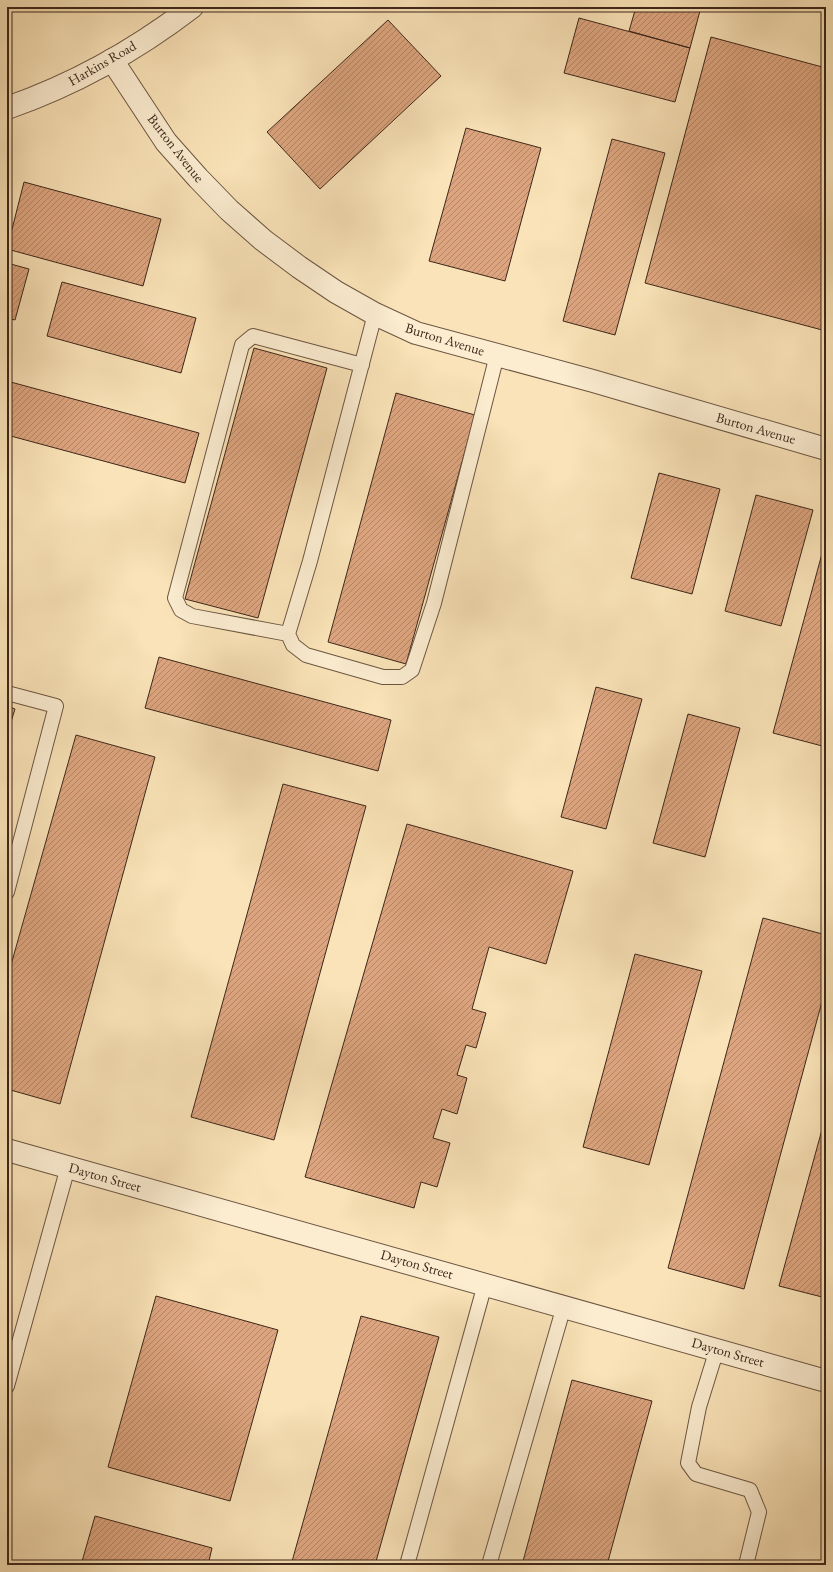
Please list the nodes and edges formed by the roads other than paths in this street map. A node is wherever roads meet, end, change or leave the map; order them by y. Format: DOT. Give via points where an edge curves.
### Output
graph roads {
  1 [pos="192,7"];
  2 [pos="112,60"];
  3 [pos="7,108"];
  4 [pos="375,314"];
  5 [pos="497,355"];
  6 [pos="362,365"];
  7 [pos="826,449"];
  8 [pos="288,634"];
  9 [pos="7,693"];
  10 [pos="7,892"];
  11 [pos="7,1150"];
  12 [pos="68,1167"];
  13 [pos="485,1284"];
  14 [pos="564,1306"];
  15 [pos="717,1349"];
  16 [pos="826,1380"];
  17 [pos="7,1386"];
  18 [pos="407,1565"];
  19 [pos="489,1565"];
  20 [pos="746,1565"];
  1 -- 2 [label="street, Harkins Road"];
  2 -- 3 [label="street, Harkins Road" via="61,87"];
  2 -- 4 [label="street, Burton Avenue" via="166,142 230,210 263,240 299,267"];
  4 -- 5 [label="street, Burton Avenue" via="416,333"];
  4 -- 6 [label="lane"];
  5 -- 7 [label="street, Burton Avenue"];
  5 -- 8 [label="lane" via="434,603 412,670 402,677 383,677 306,655 293,646"];
  6 -- 8 [label="lane"];
  6 -- 8 [label="lane" via="253,336 242,345 175,598 181,610 192,616"];
  9 -- 10 [label="lane" via="56,706"];
  11 -- 12 [label="street, Dayton Street"];
  12 -- 13 [label="street, Dayton Street"];
  12 -- 17 [label="lane"];
  13 -- 14 [label="street, Dayton Street"];
  13 -- 18 [label="lane"];
  14 -- 15 [label="street, Dayton Street"];
  14 -- 19 [label="lane"];
  15 -- 16 [label="street, Dayton Street"];
  15 -- 20 [label="lane" via="699,1407 688,1463 696,1474 750,1490 760,1512"];
}
